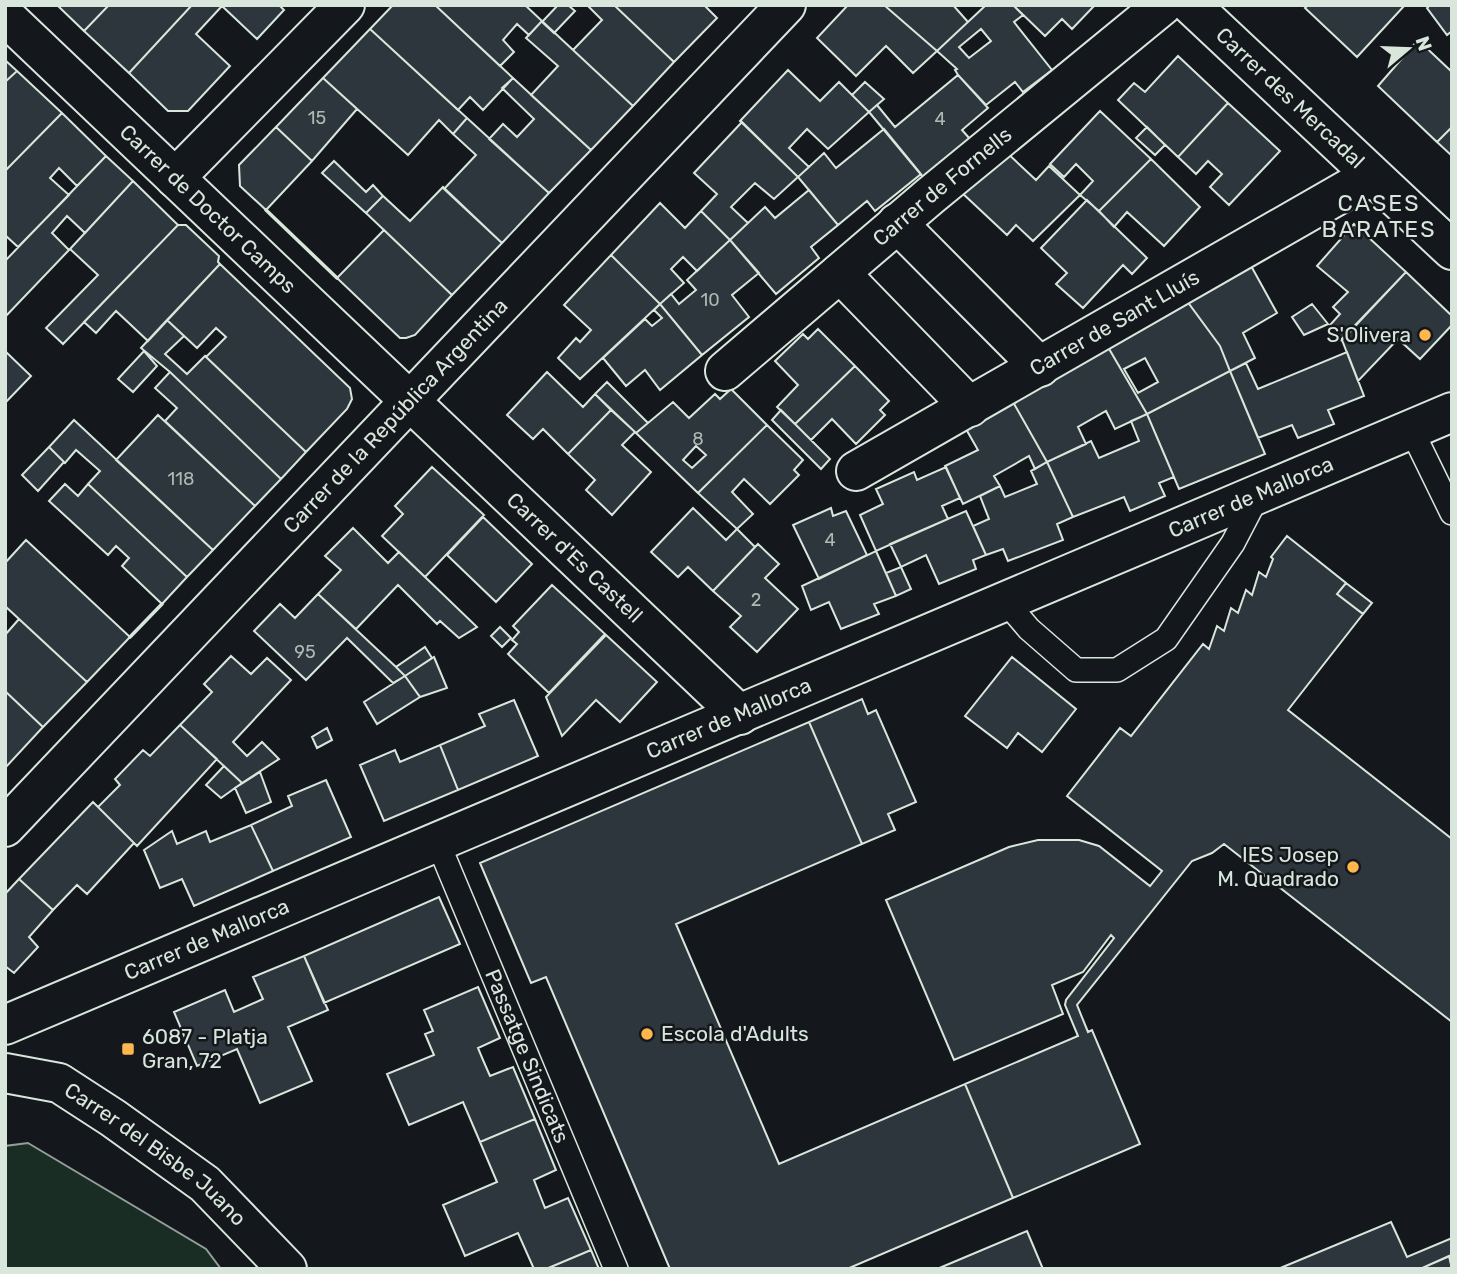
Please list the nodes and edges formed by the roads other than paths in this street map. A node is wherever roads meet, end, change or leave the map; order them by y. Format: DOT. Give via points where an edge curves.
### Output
graph roads {
  1 [pos="345,5"];
  2 [pos="786,5"];
  3 [pos="1163,5"];
  4 [pos="1191,5"];
  5 [pos="5,16"];
  6 [pos="1371,176"];
  7 [pos="175,178"];
  8 [pos="897,223"];
  9 [pos="1452,250"];
  10 [pos="840,273"];
  11 [pos="1040,367"];
  12 [pos="725,371"];
  13 [pos="410,401"];
  14 [pos="970,407"];
  15 [pos="1452,412"];
  16 [pos="1411,429"];
  17 [pos="856,471"];
  18 [pos="1259,494"];
  19 [pos="1452,513"];
  20 [pos="1006,602"];
  21 [pos="740,715"];
  22 [pos="5,827"];
  23 [pos="438,843"];
  24 [pos="5,1025"];
  25 [pos="5,1073"];
  26 [pos="286,1269"];
  27 [pos="616,1269"];
  1 -- 7 [label="street"];
  2 -- 13 [label="street, Carrer de la República Argentina"];
  3 -- 8 [label="street, Carrer de Fornells"];
  4 -- 6 [label="street, Carrer des Mercadal"];
  5 -- 7 [label="street, Carrer de Doctor Camps"];
  6 -- 9 [label="street, Carrer des Mercadal"];
  6 -- 11 [label="street, Carrer de Sant Lluís"];
  7 -- 13 [label="street, Carrer de Doctor Camps"];
  8 -- 10 [label="street, Carrer de Fornells"];
  8 -- 11 [label="street"];
  10 -- 12 [label="street, Carrer de Fornells"];
  10 -- 14 [label="street"];
  11 -- 14 [label="street, Carrer de Sant Lluís"];
  13 -- 21 [label="street, Carrer d'Es Castell"];
  13 -- 22 [label="street, Carrer de la República Argentina"];
  14 -- 17 [label="street, Carrer de Sant Lluís"];
  15 -- 16 [label="street, Carrer de Mallorca"];
  16 -- 18 [label="street, Carrer de Mallorca"];
  16 -- 19 [label="lane"];
  18 -- 20 [label="street, Carrer de Mallorca"];
  18 -- 20 [label="lane" via="1233,543 1166,639 1117,670 1076,670"];
  20 -- 21 [label="street, Carrer de Mallorca"];
  21 -- 23 [label="street, Carrer de Mallorca"];
  23 -- 24 [label="street, Carrer de Mallorca"];
  23 -- 27 [label="lane, Passatge Sindicats"];
  25 -- 26 [label="street, Carrer del Bisbe Juano" via="59,1083 113,1118 205,1184"];
}
